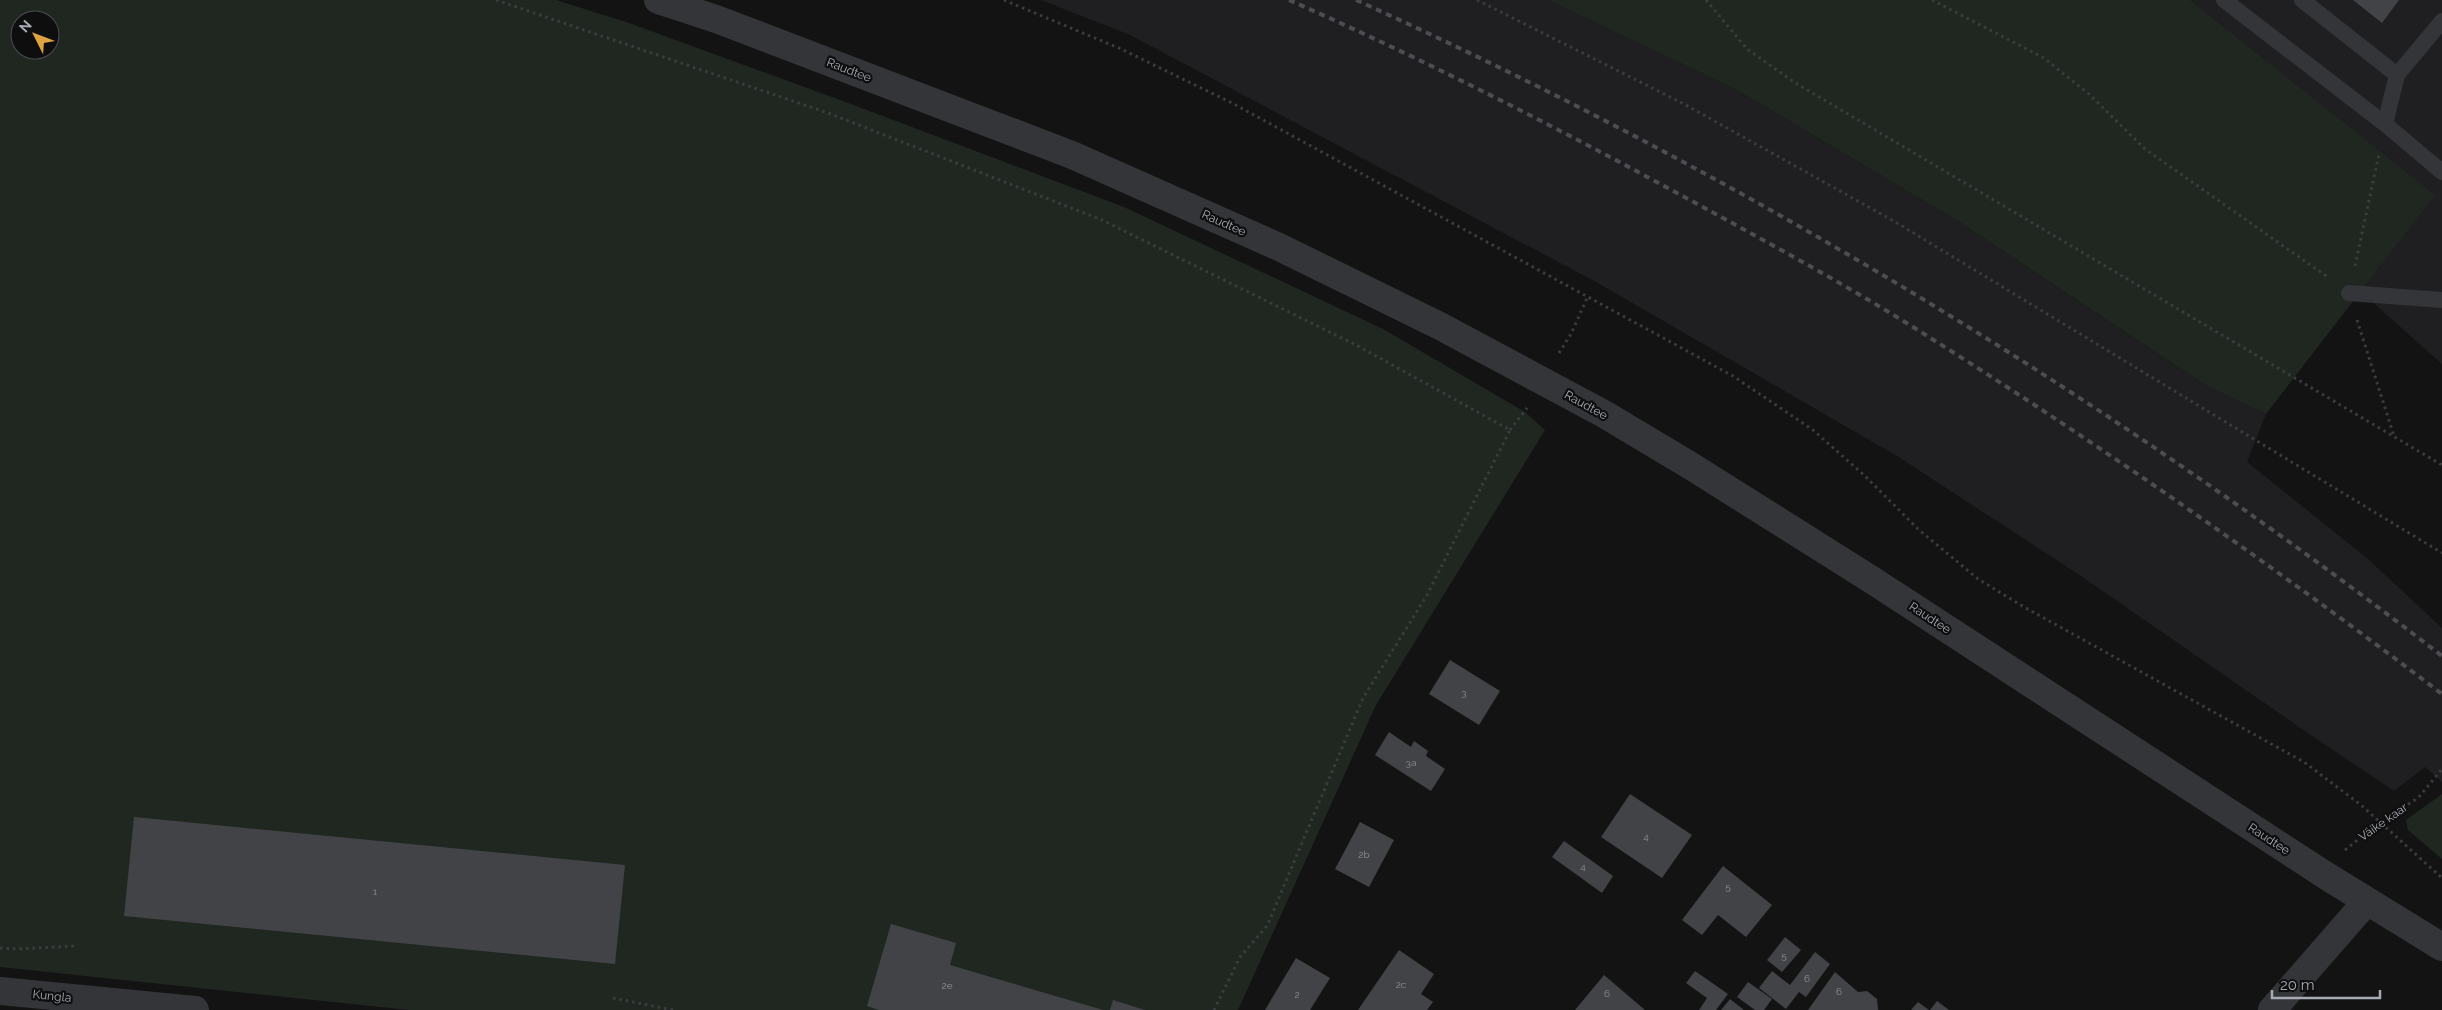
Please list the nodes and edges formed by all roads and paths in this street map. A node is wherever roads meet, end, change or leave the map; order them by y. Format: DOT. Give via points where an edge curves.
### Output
graph roads {
  1 [pos="496,0"];
  2 [pos="658,0"];
  3 [pos="1004,0"];
  4 [pos="1477,0"];
  5 [pos="1706,0"];
  6 [pos="1932,0"];
  7 [pos="2224,0"];
  8 [pos="2302,0"];
  9 [pos="2442,21"];
  10 [pos="2398,75"];
  11 [pos="2385,124"];
  12 [pos="2442,172"];
  13 [pos="2349,293"];
  14 [pos="2442,300"];
  15 [pos="1525,412"];
  16 [pos="1510,430"];
  17 [pos="2442,465"];
  18 [pos="2442,553"];
  19 [pos="2442,769"];
  20 [pos="2380,822"];
  21 [pos="2325,875"];
  22 [pos="2442,878"];
  23 [pos="2367,901"];
  24 [pos="76,946"];
  25 [pos="2442,947"];
  26 [pos="0,948"];
  27 [pos="0,991"];
  28 [pos="613,998"];
  29 [pos="194,1010"];
  30 [pos="673,1010"];
  31 [pos="1214,1010"];
  32 [pos="2272,1010"];
  1 -- 16 [label="path" via="828,113 1102,220 1358,346"];
  2 -- 21 [label="street, Raudtee" via="716,19 1072,155 1279,247 1440,326 1604,414 1691,466"];
  3 -- 20 [label="path" via="1120,49 1232,103 1733,376 1813,430 1918,529 1978,579 2304,762"];
  4 -- 18 [label="path" via="1684,104 1892,220"];
  5 -- 17 [label="path" via="1748,50 1794,82"];
  6 -- 13 [label="path" via="2044,58 2090,95 2145,149"];
  7 -- 11 [label="lane"];
  8 -- 10 [label="lane"];
  9 -- 10 [label="lane"];
  10 -- 11 [label="lane"];
  11 -- 12 [label="lane"];
  13 -- 14 [label="lane"];
  15 -- 16 [label="path"];
  16 -- 31 [label="path" via="1428,595 1363,698 1267,926 1240,958"];
  19 -- 20 [label="path, Väike kaar" via="2418,798"];
  20 -- 21 [label="path, Väike kaar" via="2346,849"];
  20 -- 22 [label="path"];
  21 -- 23 [label="street, Raudtee"];
  23 -- 25 [label="street, Raudtee"];
  23 -- 32 [label="street"];
  24 -- 26 [label="path"];
  27 -- 29 [label="street, Kungla"];
  28 -- 30 [label="path"];
}
